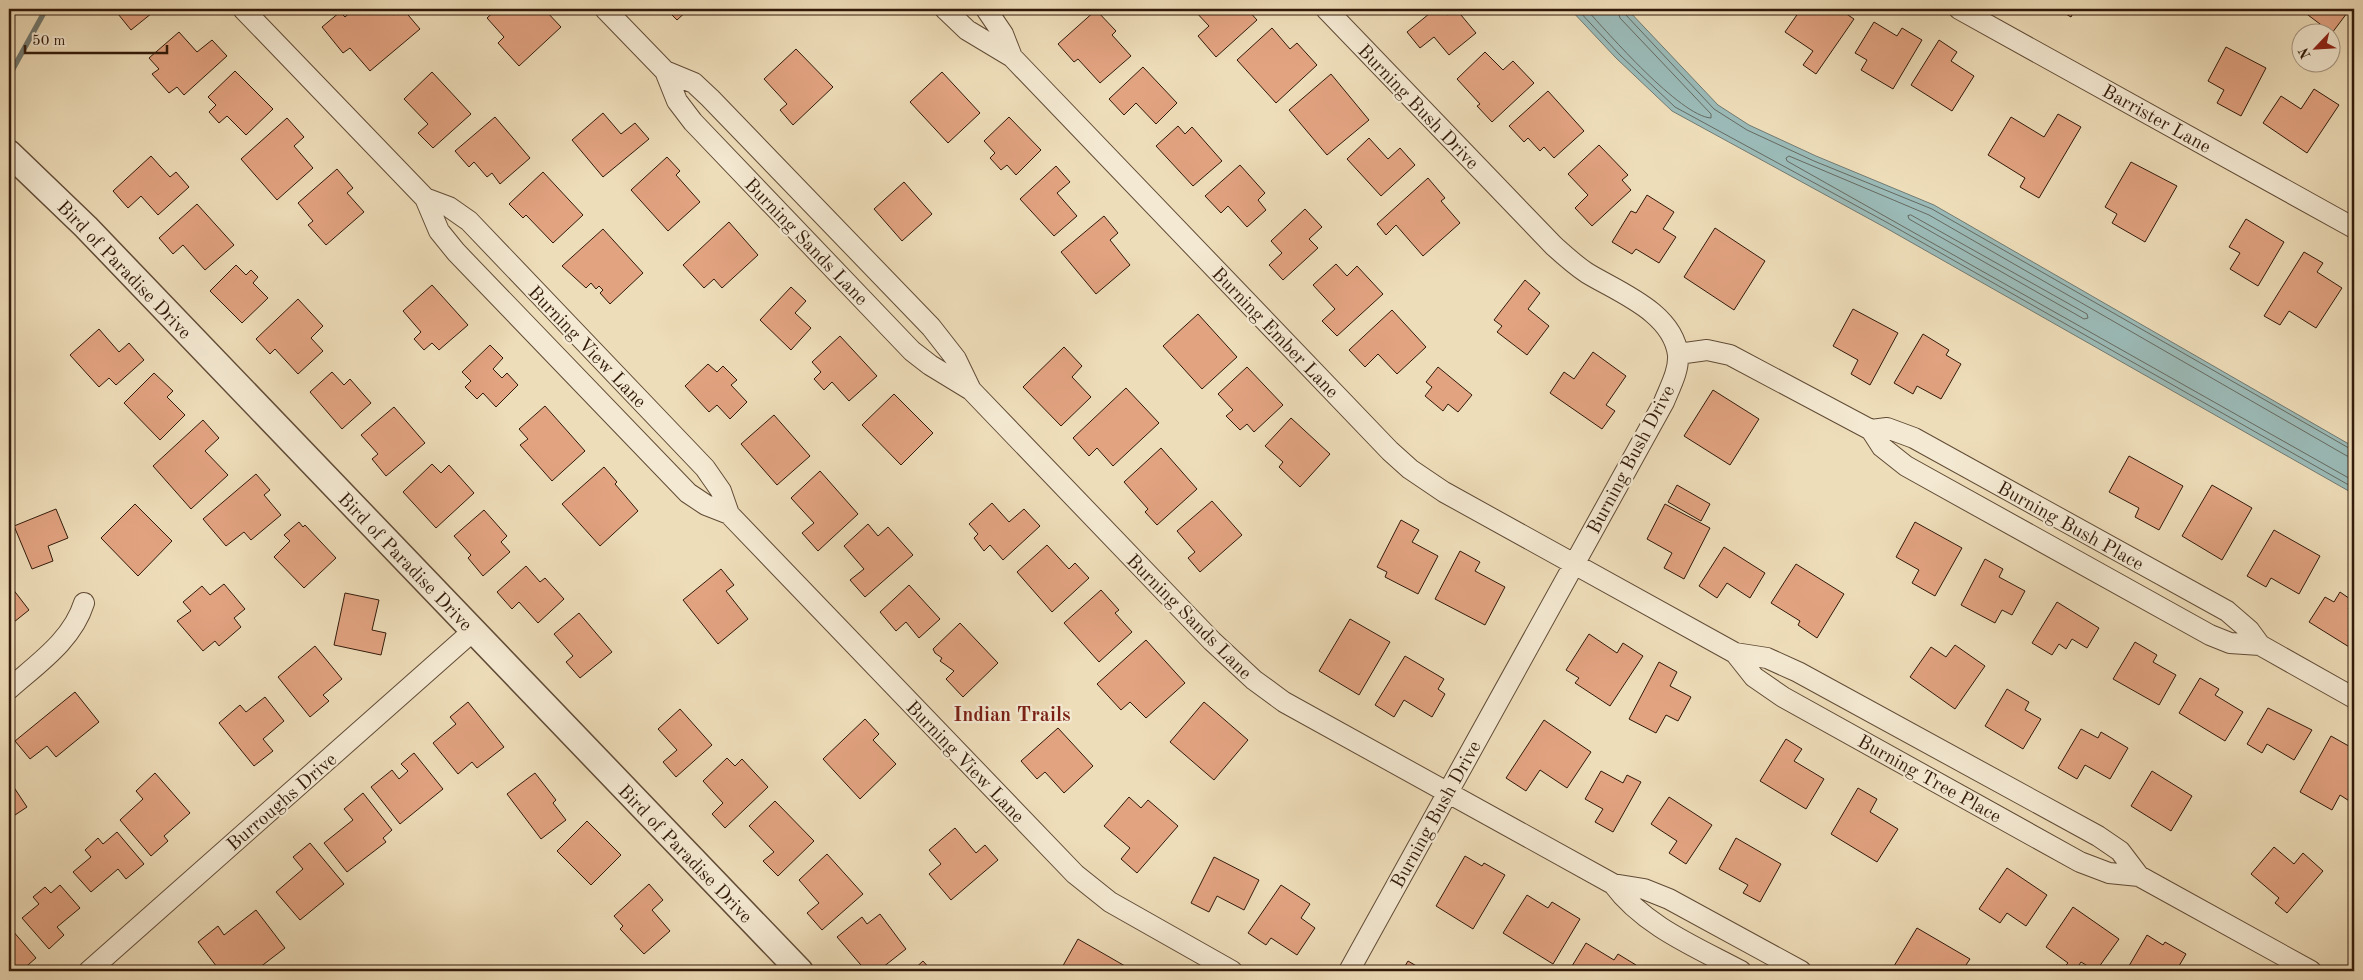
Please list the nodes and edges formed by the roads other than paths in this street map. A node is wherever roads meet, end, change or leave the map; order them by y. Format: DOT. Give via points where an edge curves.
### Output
graph roads {
  1 [pos="243,9"];
  2 [pos="606,9"];
  3 [pos="945,9"];
  4 [pos="986,9"];
  5 [pos="1326,9"];
  6 [pos="1959,9"];
  7 [pos="1012,57"];
  8 [pos="665,71"];
  9 [pos="9,153"];
  10 [pos="425,198"];
  11 [pos="2354,228"];
  12 [pos="1678,354"];
  13 [pos="972,390"];
  14 [pos="1871,430"];
  15 [pos="729,514"];
  16 [pos="1574,564"];
  17 [pos="84,603"];
  18 [pos="473,631"];
  19 [pos="2260,645"];
  20 [pos="1735,653"];
  21 [pos="9,689"];
  22 [pos="2354,698"];
  23 [pos="1448,792"];
  24 [pos="2139,876"];
  25 [pos="1613,884"];
  26 [pos="88,971"];
  27 [pos="800,971"];
  28 [pos="1232,971"];
  29 [pos="1349,971"];
  30 [pos="1741,971"];
  31 [pos="1801,971"];
  32 [pos="2311,971"];
  1 -- 10 [label="street, Burning View Lane"];
  2 -- 8 [label="street, Burning Sands Lane"];
  3 -- 7 [label="street, Burning Ember Lane" via="967,30"];
  4 -- 7 [label="street, Burning Ember Lane" via="1003,34"];
  5 -- 12 [label="street, Burning Bush Drive" via="1554,246 1586,272 1642,305 1659,320 1672,336"];
  6 -- 11 [label="street, Barrister Lane"];
  7 -- 16 [label="street, Burning Ember Lane" via="1400,460 1444,492"];
  8 -- 13 [label="street, Burning Sands Lane" via="702,90 883,277 939,337 956,359"];
  8 -- 13 [label="street, Burning Sands Lane" via="677,101 693,122 905,344 930,365"];
  9 -- 18 [label="street, Bird of Paradise Drive" via="86,227"];
  10 -- 15 [label="street, Burning View Lane" via="447,242 697,500"];
  10 -- 15 [label="street, Burning View Lane" via="455,210 482,235 705,468 721,491"];
  12 -- 14 [label="street, Burning Bush Place" via="1707,350 1730,355"];
  12 -- 16 [label="street, Burning Bush Drive" via="1674,378 1664,402"];
  13 -- 23 [label="street, Burning Sands Lane" via="1185,614 1254,680 1284,702"];
  14 -- 19 [label="street, Burning Bush Place" via="1887,428 1904,433 2227,611 2249,630"];
  14 -- 19 [label="street, Burning Bush Place" via="1882,447 1906,466 2210,635 2230,644"];
  15 -- 28 [label="street, Burning View Lane" via="1085,884 1137,919"];
  16 -- 20 [label="street, Burning Tree Place"];
  16 -- 23 [label="street, Burning Bush Drive"];
  17 -- 21 [label="street" via="64,640"];
  18 -- 26 [label="street, Burroughs Drive"];
  18 -- 27 [label="street, Bird of Paradise Drive"];
  19 -- 22 [label="street, Burning Bush Place"];
  20 -- 24 [label="street, Burning Tree Place" via="1767,658 1798,672 2098,836 2120,851"];
  20 -- 24 [label="street, Burning Tree Place" via="1754,677 1783,697 2063,853 2095,869"];
  23 -- 25 [label="street, Burning Sands Lane"];
  23 -- 29 [label="street, Burning Bush Drive"];
  24 -- 32 [label="street, Burning Tree Place"];
  25 -- 30 [label="street" via="1645,917"];
  25 -- 31 [label="street" via="1644,888 1664,896"];
}
